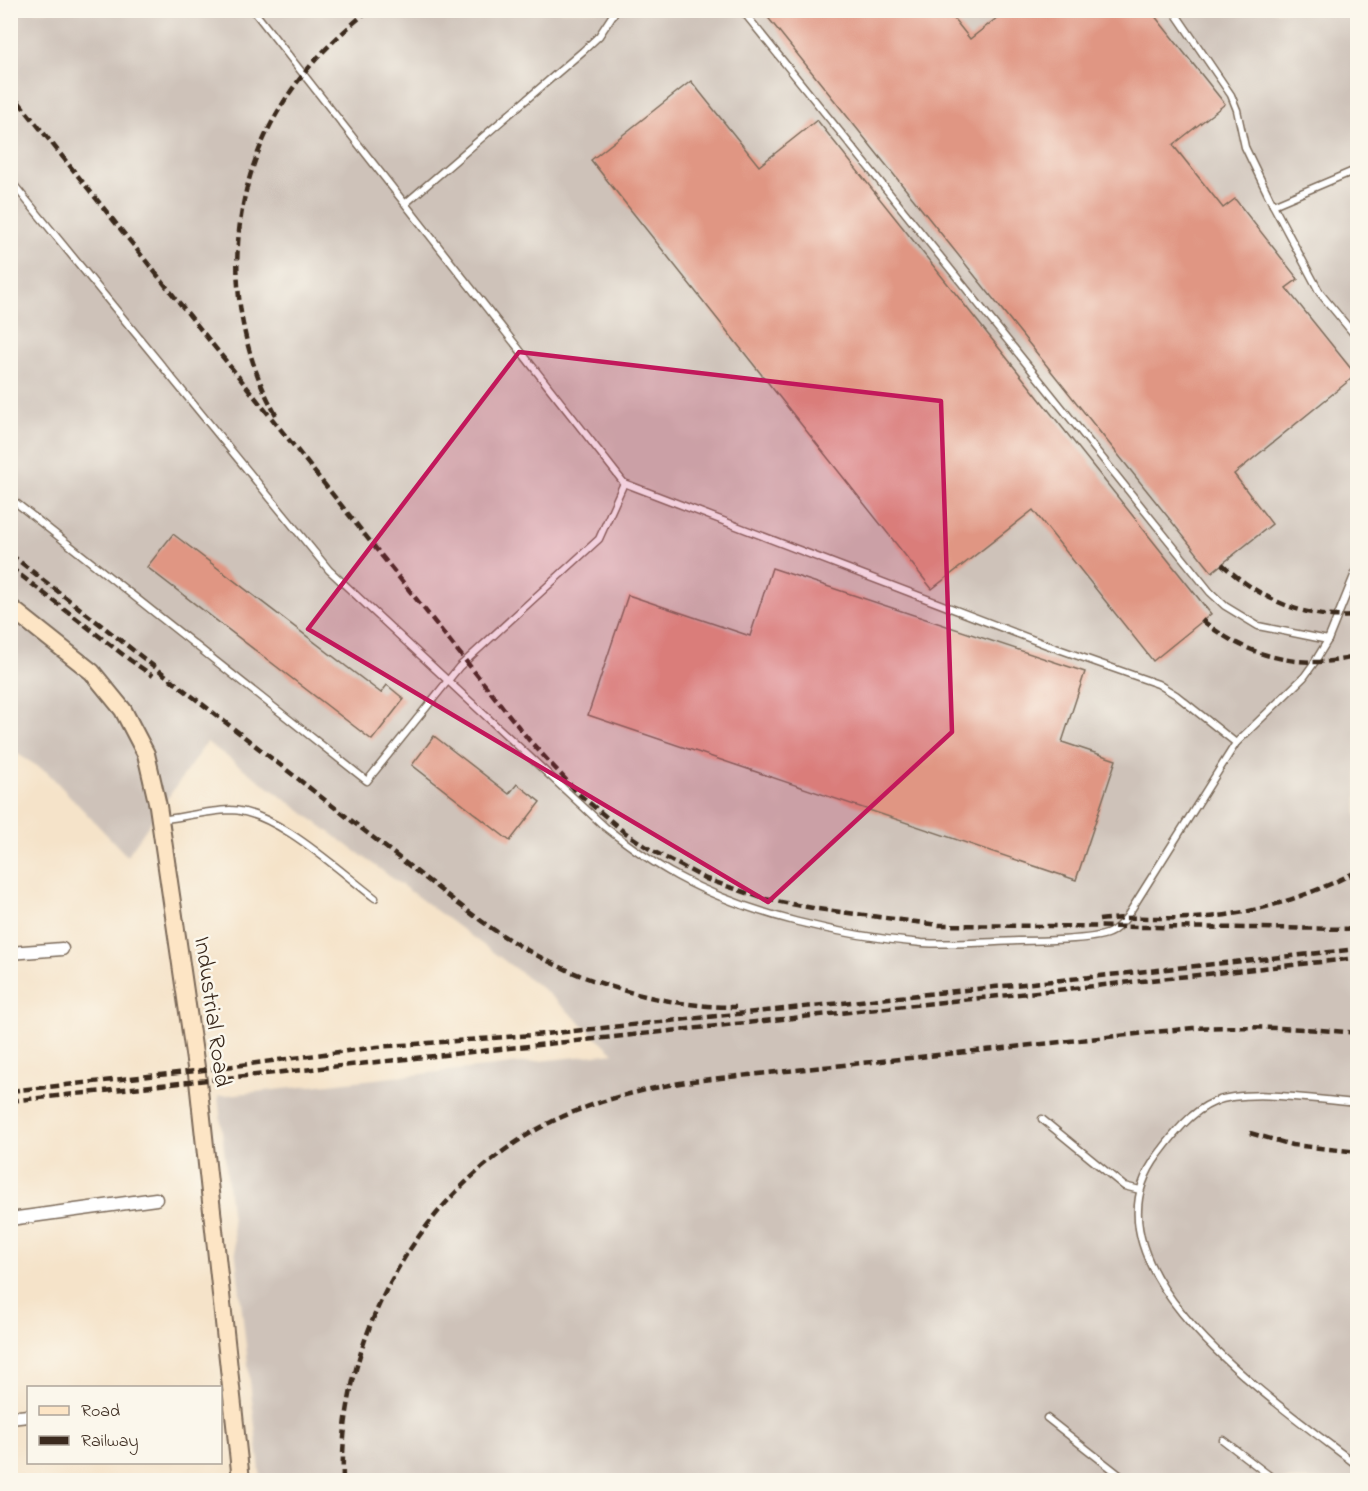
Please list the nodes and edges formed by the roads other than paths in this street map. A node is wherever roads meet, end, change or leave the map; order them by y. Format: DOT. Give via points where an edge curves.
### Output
graph roads {
  1 [pos="253,10"];
  2 [pos="616,10"];
  3 [pos="742,10"];
  4 [pos="1173,10"];
  5 [pos="1358,169"];
  6 [pos="10,180"];
  7 [pos="406,203"];
  8 [pos="1274,205"];
  9 [pos="1358,339"];
  10 [pos="624,483"];
  11 [pos="10,498"];
  12 [pos="1358,566"];
  13 [pos="10,607"];
  14 [pos="1328,640"];
  15 [pos="448,679"];
  16 [pos="1236,742"];
  17 [pos="160,820"];
  18 [pos="375,898"];
  19 [pos="62,949"];
  20 [pos="10,953"];
  21 [pos="1358,1103"];
  22 [pos="1042,1119"];
  23 [pos="1140,1190"];
  24 [pos="156,1199"];
  25 [pos="10,1219"];
  26 [pos="27,1416"];
  27 [pos="10,1418"];
  28 [pos="1047,1418"];
  29 [pos="1223,1440"];
  30 [pos="1358,1466"];
  31 [pos="241,1480"];
  32 [pos="1126,1480"];
  33 [pos="1275,1480"];
  1 -- 7 [label="lane"];
  2 -- 7 [label="lane" via="584,51"];
  3 -- 14 [label="lane" via="1210,592 1258,626"];
  4 -- 8 [label="lane" via="1231,95 1245,147"];
  5 -- 8 [label="lane"];
  6 -- 15 [label="lane" via="329,570"];
  7 -- 10 [label="lane"];
  8 -- 9 [label="lane" via="1320,293"];
  10 -- 15 [label="lane" via="599,539"];
  10 -- 16 [label="lane" via="1158,684"];
  11 -- 15 [label="lane" via="367,781"];
  12 -- 14 [label="lane"];
  13 -- 17 [label="street, Industrial Road" via="93,672 123,710 146,754"];
  14 -- 16 [label="lane" via="1304,677"];
  15 -- 16 [label="lane" via="605,827 678,877 768,913 850,934 924,943 1036,941 1111,932 1126,918"];
  17 -- 18 [label="lane" via="230,810 255,813 282,827"];
  17 -- 31 [label="street, Industrial Road" via="198,1081"];
  19 -- 20 [label="street"];
  21 -- 23 [label="lane" via="1252,1095 1213,1102 1174,1134 1153,1161"];
  22 -- 23 [label="lane" via="1124,1186"];
  23 -- 30 [label="lane" via="1139,1222 1144,1245 1160,1282 1183,1317 1242,1374"];
  24 -- 25 [label="street"];
  26 -- 27 [label="street"];
  28 -- 32 [label="lane"];
  29 -- 33 [label="lane"];
}
